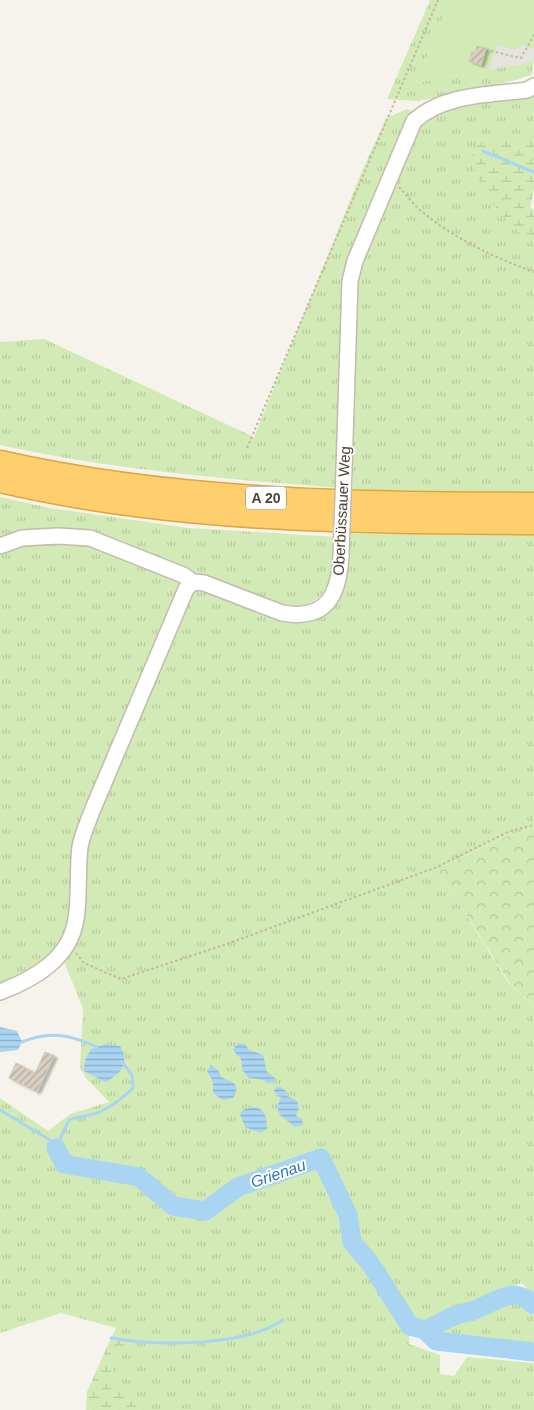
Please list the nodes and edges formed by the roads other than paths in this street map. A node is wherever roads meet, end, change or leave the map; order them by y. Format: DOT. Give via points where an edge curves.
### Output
graph roads {
  1 [pos="534,86"];
  2 [pos="0,462"];
  3 [pos="0,481"];
  4 [pos="534,504"];
  5 [pos="534,523"];
  6 [pos="0,546"];
  7 [pos="193,582"];
  8 [pos="0,992"];
  1 -- 7 [label="street, Oberbüssauer Weg, bridge" via="527,90 448,101 425,111 414,121 355,261 350,281 342,554 335,592 323,607 305,615 282,613 204,583"];
  2 -- 4 [label="highway, A 20" via="78,477 208,494 362,503"];
  3 -- 5 [label="highway, A 20" via="65,494 207,513 364,522"];
  6 -- 7 [label="street, Oberbüssauer Weg" via="22,538 90,538 184,575"];
  7 -- 8 [label="street" via="186,589 92,810 80,846 76,921 68,943 43,971"];
}
